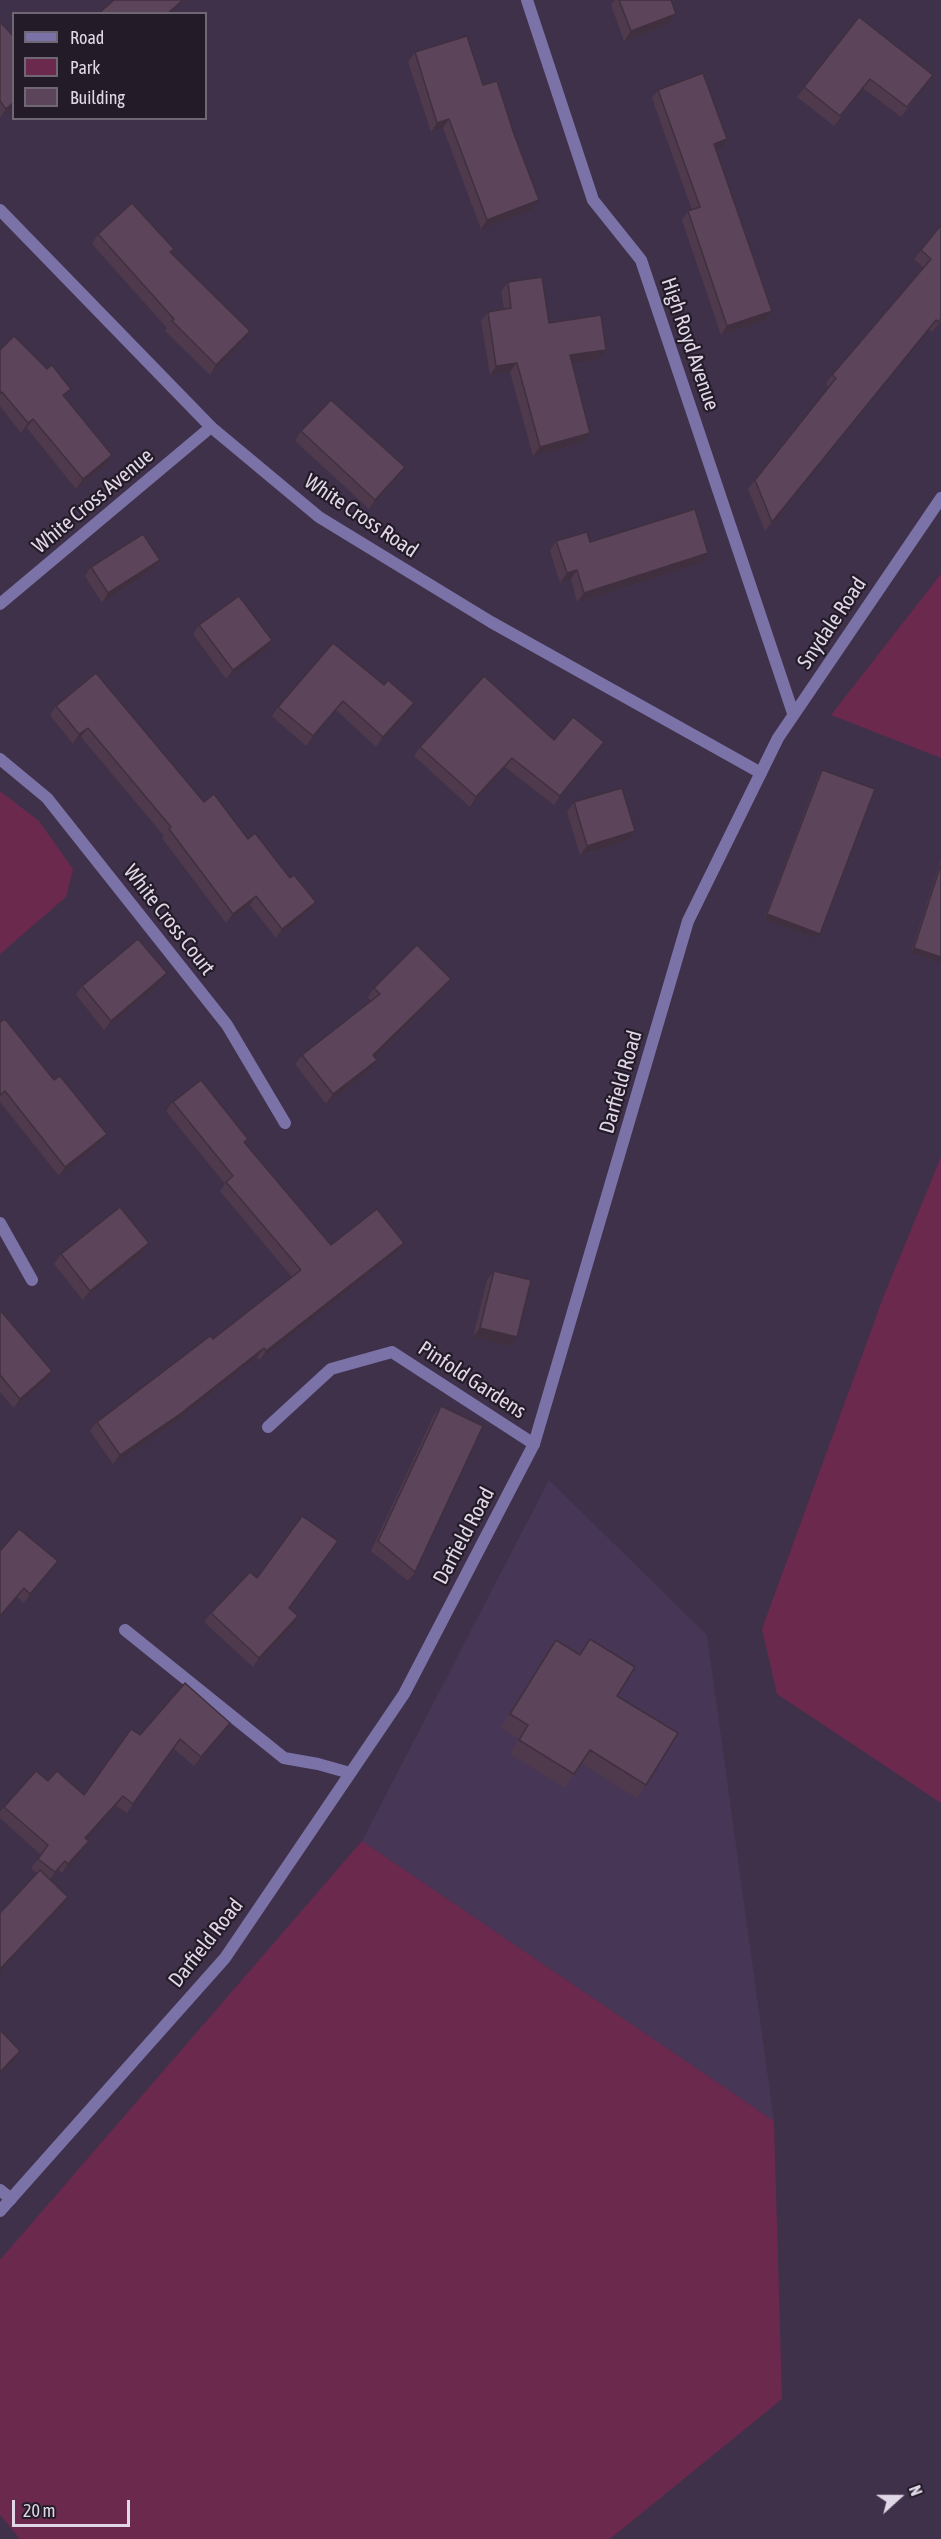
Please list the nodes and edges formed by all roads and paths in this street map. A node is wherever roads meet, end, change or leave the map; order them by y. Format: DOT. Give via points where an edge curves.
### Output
graph roads {
  1 [pos="527,0"];
  2 [pos="0,210"];
  3 [pos="211,427"];
  4 [pos="941,498"];
  5 [pos="0,604"];
  6 [pos="794,713"];
  7 [pos="0,759"];
  8 [pos="761,773"];
  9 [pos="285,1123"];
  10 [pos="0,1223"];
  11 [pos="32,1280"];
  12 [pos="268,1427"];
  13 [pos="534,1444"];
  14 [pos="125,1630"];
  15 [pos="350,1773"];
  16 [pos="0,2190"];
  17 [pos="11,2199"];
  18 [pos="0,2211"];
  1 -- 6 [label="street, High Royd Avenue" via="593,200 641,260"];
  2 -- 3 [label="street, White Cross Road"];
  3 -- 5 [label="street, White Cross Avenue"];
  3 -- 8 [label="street, White Cross Road" via="319,517 491,622"];
  4 -- 6 [label="street, Snydale Road"];
  6 -- 8 [label="street, Snydale Road"];
  7 -- 9 [label="street, White Cross Court" via="47,798 227,1025"];
  8 -- 13 [label="street, Darfield Road" via="688,921"];
  10 -- 11 [label="street"];
  12 -- 13 [label="street, Pinfold Gardens" via="331,1369 392,1352"];
  13 -- 15 [label="street, Darfield Road" via="404,1694"];
  14 -- 15 [label="street" via="284,1758"];
  15 -- 17 [label="street, Darfield Road" via="225,1958"];
  16 -- 17 [label="street"];
  17 -- 18 [label="street, Darfield Road"];
}
